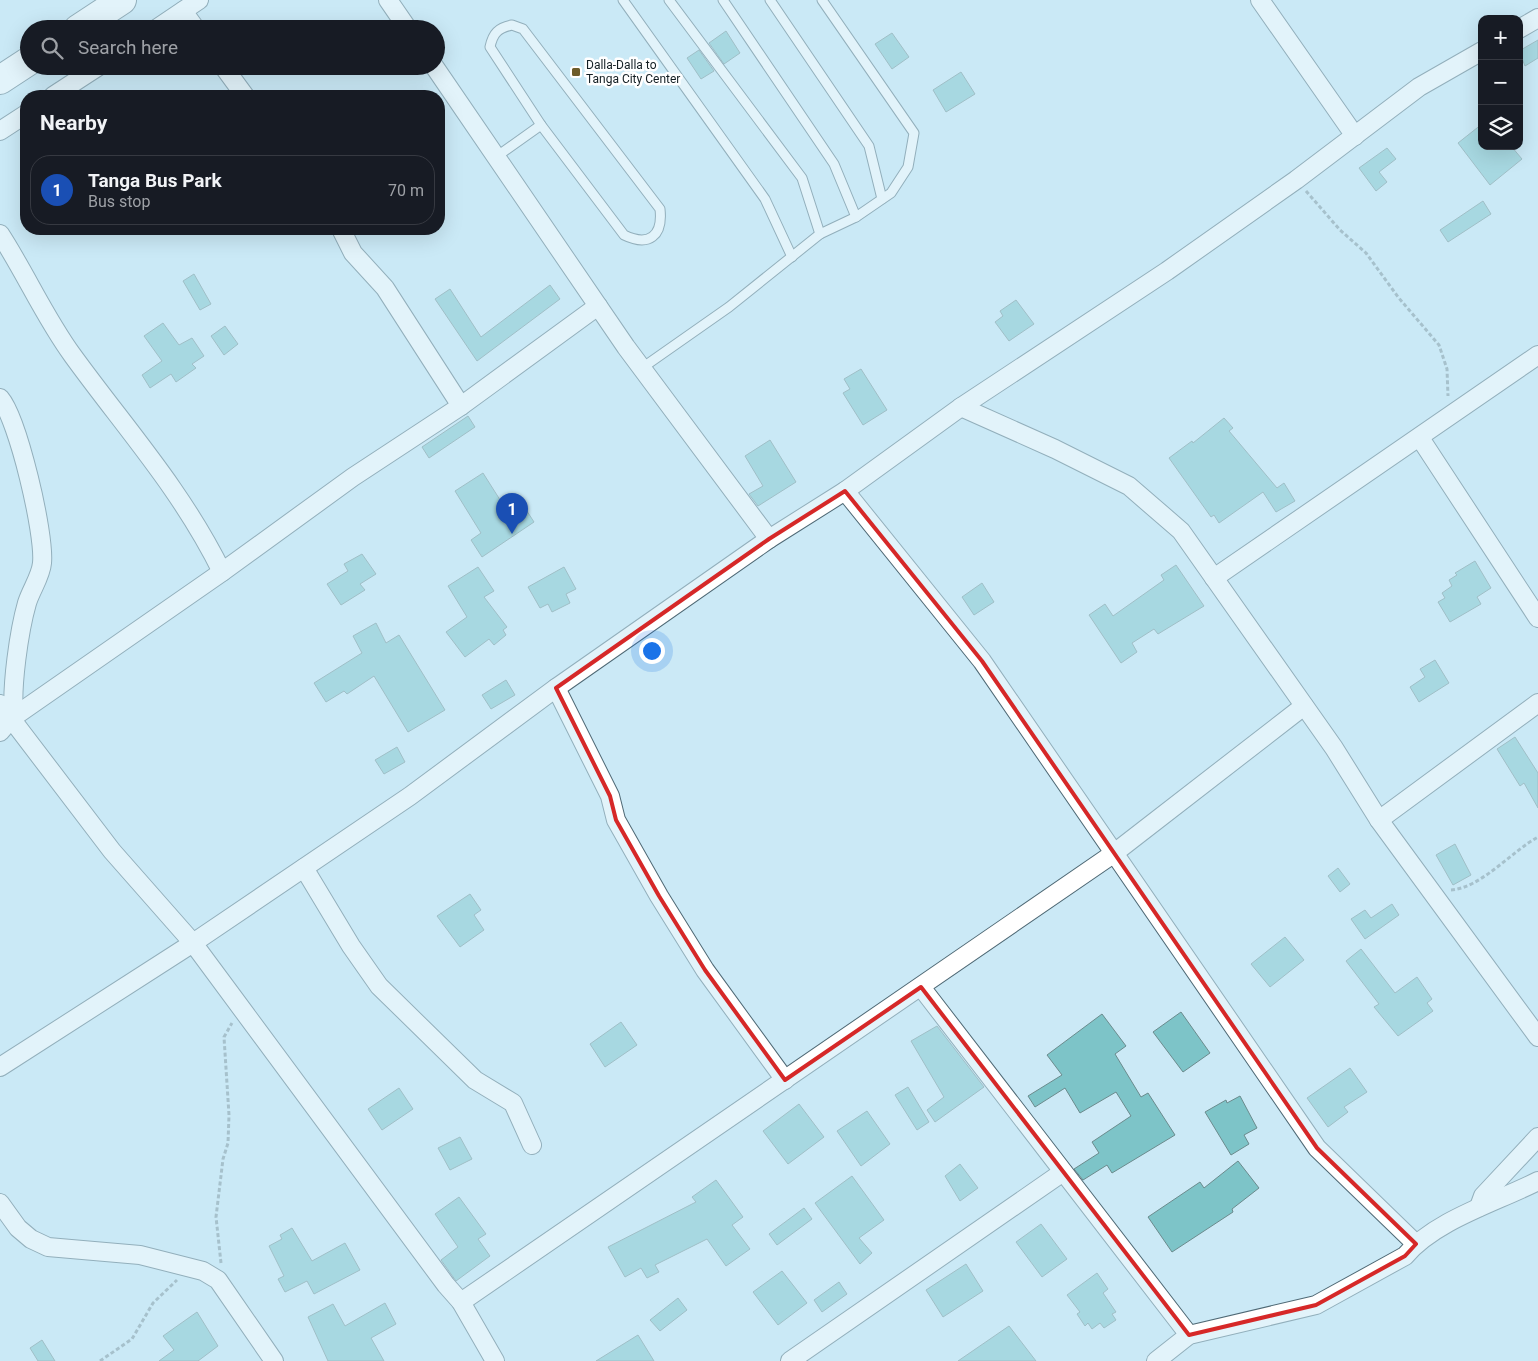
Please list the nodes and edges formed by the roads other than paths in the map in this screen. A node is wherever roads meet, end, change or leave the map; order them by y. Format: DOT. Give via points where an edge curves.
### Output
graph roads {
  1 [pos="122,0"];
  2 [pos="199,0"];
  3 [pos="388,0"];
  4 [pos="623,0"];
  5 [pos="669,0"];
  6 [pos="723,0"];
  7 [pos="770,0"];
  8 [pos="822,0"];
  9 [pos="1260,0"];
  10 [pos="183,11"];
  11 [pos="1538,18"];
  12 [pos="92,20"];
  13 [pos="170,20"];
  14 [pos="190,20"];
  15 [pos="402,20"];
  16 [pos="1523,27"];
  17 [pos="1478,53"];
  18 [pos="20,67"];
  19 [pos="85,75"];
  20 [pos="229,75"];
  21 [pos="440,75"];
  22 [pos="0,80"];
  23 [pos="62,90"];
  24 [pos="240,90"];
  25 [pos="20,118"];
  26 [pos="541,125"];
  27 [pos="0,131"];
  28 [pos="1355,136"];
  29 [pos="496,156"];
  30 [pos="882,198"];
  31 [pos="856,218"];
  32 [pos="0,234"];
  33 [pos="820,234"];
  34 [pos="344,235"];
  35 [pos="792,257"];
  36 [pos="598,306"];
  37 [pos="1538,355"];
  38 [pos="642,368"];
  39 [pos="0,398"];
  40 [pos="460,406"];
  41 [pos="961,407"];
  42 [pos="1420,438"];
  43 [pos="845,491"];
  44 [pos="769,539"];
  45 [pos="222,572"];
  46 [pos="1214,578"];
  47 [pos="1538,618"];
  48 [pos="556,688"];
  49 [pos="1538,703"];
  50 [pos="0,704"];
  51 [pos="1304,706"];
  52 [pos="13,717"];
  53 [pos="0,732"];
  54 [pos="1379,820"];
  55 [pos="1113,854"];
  56 [pos="304,868"];
  57 [pos="193,943"];
  58 [pos="922,987"];
  59 [pos="1538,1037"];
  60 [pos="0,1067"];
  61 [pos="785,1080"];
  62 [pos="1538,1137"];
  63 [pos="532,1145"];
  64 [pos="1064,1172"];
  65 [pos="1538,1181"];
  66 [pos="0,1203"];
  67 [pos="1478,1207"];
  68 [pos="1416,1244"];
  69 [pos="461,1302"];
  70 [pos="1189,1335"];
  71 [pos="274,1361"];
  72 [pos="495,1361"];
  73 [pos="790,1361"];
  74 [pos="1156,1361"];
  1 -- 12 [label="highway"];
  2 -- 10 [label="street"];
  3 -- 15 [label="street"];
  4 -- 35 [label="lane" via="765,199"];
  5 -- 33 [label="lane" via="802,178"];
  6 -- 31 [label="lane" via="834,164"];
  7 -- 30 [label="lane" via="869,146"];
  8 -- 30 [label="lane" via="914,133 908,168 891,193"];
  9 -- 28 [label="street"];
  10 -- 13 [label="street"];
  10 -- 14 [label="street"];
  11 -- 16 [label="street"];
  17 -- 28 [label="street" via="1419,88"];
  18 -- 22 [label="highway"];
  19 -- 23 [label="street"];
  20 -- 24 [label="street"];
  21 -- 29 [label="street"];
  25 -- 27 [label="street"];
  26 -- 26 [label="lane" via="624,235 636,241 657,234 661,222 660,209 523,29 512,25 502,27 492,35 490,48"];
  26 -- 29 [label="lane"];
  28 -- 41 [label="street" via="1167,271"];
  29 -- 36 [label="street"];
  30 -- 31 [label="lane"];
  31 -- 33 [label="lane"];
  32 -- 45 [label="street" via="72,354 168,479 203,533"];
  33 -- 35 [label="lane"];
  34 -- 40 [label="street" via="353,253 385,288"];
  35 -- 38 [label="lane" via="729,307"];
  36 -- 38 [label="street"];
  36 -- 40 [label="street"];
  37 -- 42 [label="street"];
  38 -- 44 [label="street"];
  39 -- 52 [label="street" via="20,443 40,534 42,564 27,603 12,698"];
  40 -- 45 [label="street" via="353,477"];
  41 -- 43 [label="street"];
  41 -- 46 [label="street" via="1055,448 1129,486 1181,531"];
  42 -- 46 [label="street"];
  42 -- 47 [label="street"];
  43 -- 44 [label="street"];
  43 -- 55 [label="street" via="982,661"];
  44 -- 48 [label="street"];
  45 -- 52 [label="street"];
  46 -- 51 [label="street"];
  48 -- 56 [label="street" via="410,796"];
  48 -- 61 [label="street" via="610,796 616,820 659,896 705,970"];
  49 -- 54 [label="street"];
  50 -- 52 [label="street"];
  51 -- 54 [label="street"];
  51 -- 55 [label="street"];
  52 -- 53 [label="street"];
  52 -- 57 [label="street" via="112,851"];
  54 -- 59 [label="street"];
  55 -- 58 [label="street"];
  55 -- 68 [label="street" via="1317,1148"];
  56 -- 57 [label="street"];
  56 -- 63 [label="street" via="379,986 475,1080 513,1104"];
  57 -- 60 [label="street"];
  57 -- 69 [label="street"];
  58 -- 61 [label="street"];
  58 -- 64 [label="street"];
  61 -- 69 [label="street"];
  62 -- 67 [label="street" via="1483,1196"];
  64 -- 70 [label="street"];
  64 -- 73 [label="street"];
  65 -- 67 [label="street"];
  66 -- 71 [label="street" via="18,1228 48,1247 140,1255 202,1271 218,1280"];
  67 -- 68 [label="street"];
  68 -- 70 [label="street" via="1405,1256 1316,1305"];
  69 -- 72 [label="street"];
  70 -- 74 [label="street"];
}
